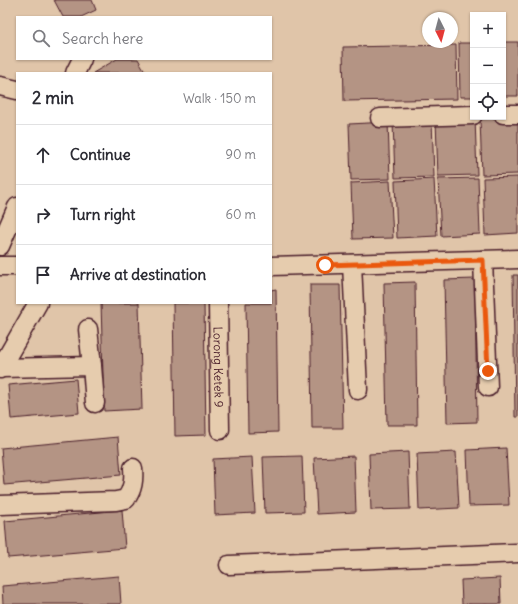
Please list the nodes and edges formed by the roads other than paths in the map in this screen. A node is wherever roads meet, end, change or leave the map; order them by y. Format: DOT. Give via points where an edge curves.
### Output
graph roads {
  1 [pos="82,60"];
  2 [pos="76,72"];
  3 [pos="0,86"];
  4 [pos="16,90"];
  5 [pos="506,114"];
  6 [pos="518,114"];
  7 [pos="470,115"];
  8 [pos="380,118"];
  9 [pos="16,209"];
  10 [pos="0,246"];
  11 [pos="518,259"];
  12 [pos="483,260"];
  13 [pos="352,264"];
  14 [pos="0,266"];
  15 [pos="16,266"];
  16 [pos="272,266"];
  17 [pos="37,304"];
  18 [pos="218,304"];
  19 [pos="88,329"];
  20 [pos="92,366"];
  21 [pos="0,368"];
  22 [pos="488,387"];
  23 [pos="358,390"];
  24 [pos="95,403"];
  25 [pos="220,430"];
  26 [pos="133,468"];
  27 [pos="0,505"];
  28 [pos="518,553"];
  29 [pos="229,565"];
  1 -- 2 [label="street"];
  3 -- 4 [label="street"];
  5 -- 6 [label="street"];
  7 -- 8 [label="street"];
  9 -- 10 [label="street"];
  11 -- 12 [label="street"];
  12 -- 13 [label="street"];
  12 -- 22 [label="street"];
  13 -- 16 [label="street"];
  13 -- 23 [label="street"];
  14 -- 15 [label="street"];
  17 -- 21 [label="street"];
  18 -- 25 [label="street, Lorong Ketek 9"];
  19 -- 20 [label="street"];
  20 -- 21 [label="street"];
  20 -- 24 [label="street"];
  26 -- 27 [label="street" via="132,491 126,499"];
  28 -- 29 [label="street"];
}
